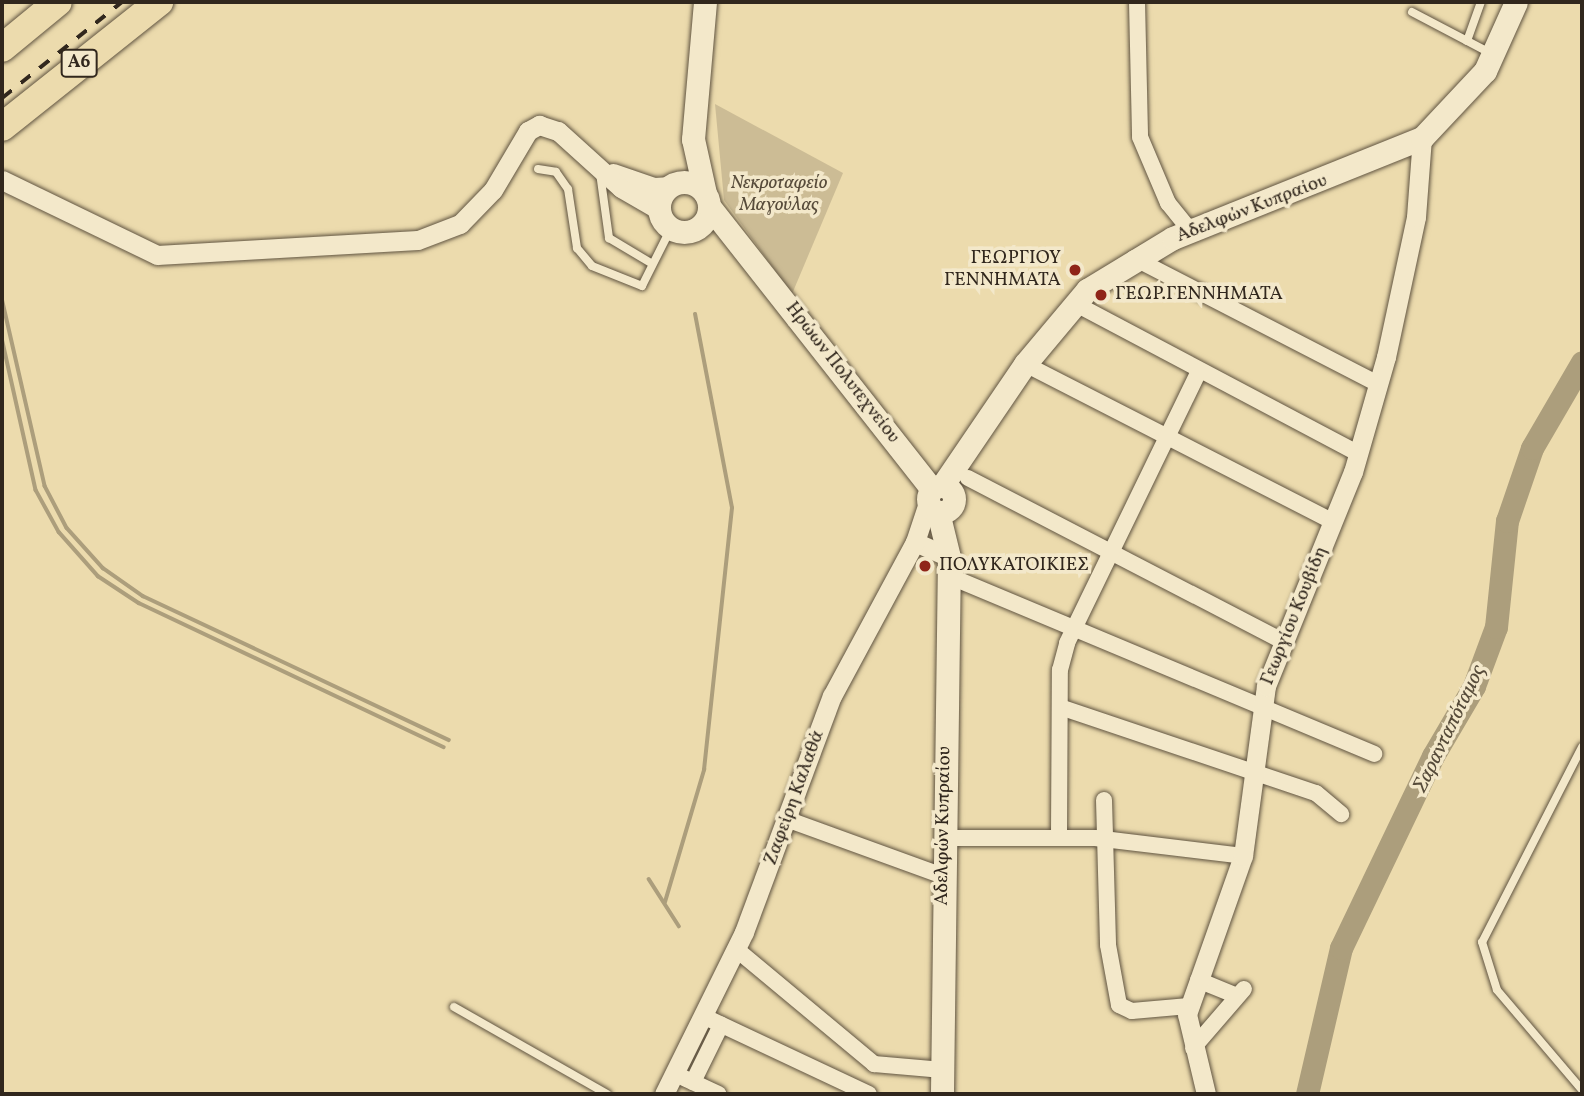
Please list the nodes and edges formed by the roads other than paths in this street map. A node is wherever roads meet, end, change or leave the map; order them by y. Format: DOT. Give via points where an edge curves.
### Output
graph roads {
  1 [pos="58,2"];
  2 [pos="159,2"];
  3 [pos="705,2"];
  4 [pos="1136,2"];
  5 [pos="1481,2"];
  6 [pos="1517,2"];
  7 [pos="1412,12"];
  8 [pos="1467,41"];
  9 [pos="2,48"];
  10 [pos="1494,55"];
  11 [pos="2,127"];
  12 [pos="1422,138"];
  13 [pos="693,139"];
  14 [pos="600,167"];
  15 [pos="538,169"];
  16 [pos="2,180"];
  17 [pos="673,185"];
  18 [pos="707,200"];
  19 [pos="665,219"];
  20 [pos="697,228"];
  21 [pos="1191,231"];
  22 [pos="751,257"];
  23 [pos="1134,258"];
  24 [pos="651,263"];
  25 [pos="1074,303"];
  26 [pos="1025,363"];
  27 [pos="1199,371"];
  28 [pos="1378,384"];
  29 [pos="988,426"];
  30 [pos="1166,438"];
  31 [pos="1359,454"];
  32 [pos="968,478"];
  33 [pos="941,498"];
  34 [pos="1334,522"];
  35 [pos="915,542"];
  36 [pos="1109,553"];
  37 [pos="949,567"];
  38 [pos="1074,626"];
  39 [pos="1284,642"];
  40 [pos="1262,702"];
  41 [pos="1059,707"];
  42 [pos="1582,747"];
  43 [pos="1374,754"];
  44 [pos="1582,764"];
  45 [pos="1571,770"];
  46 [pos="1253,771"];
  47 [pos="1104,800"];
  48 [pos="1341,814"];
  49 [pos="789,820"];
  50 [pos="1059,837"];
  51 [pos="943,838"];
  52 [pos="1106,840"];
  53 [pos="1243,856"];
  54 [pos="943,876"];
  55 [pos="736,949"];
  56 [pos="1198,980"];
  57 [pos="1189,1006"];
  58 [pos="454,1007"];
  59 [pos="713,1021"];
  60 [pos="1193,1048"];
  61 [pos="943,1070"];
  62 [pos="684,1078"];
  63 [pos="1582,1090"];
  64 [pos="607,1094"];
  65 [pos="664,1094"];
  66 [pos="719,1094"];
  67 [pos="868,1094"];
  68 [pos="942,1094"];
  69 [pos="1206,1094"];
  1 -- 9 [label="highway"];
  2 -- 11 [label="highway, Α6"];
  3 -- 13 [label="main road, Ηρώων Πολυτεχνείου"];
  4 -- 21 [label="street" via="1140,137 1168,203"];
  5 -- 8 [label="lane"];
  6 -- 10 [label="main road, Αδελφών Κυπραίου"];
  7 -- 8 [label="lane"];
  8 -- 10 [label="lane"];
  10 -- 12 [label="main road, Αδελφών Κυπραίου" via="1466,96"];
  12 -- 21 [label="main road, Αδελφών Κυπραίου"];
  12 -- 28 [label="street, Γεωργίου Κουβίδη" via="1416,217"];
  13 -- 17 [label="main road, Ηρώων Πολυτεχνείου"];
  13 -- 18 [label="main road, Ηρώων Πολυτεχνείου"];
  14 -- 16 [label="street" via="558,131 539,125 528,131 488,197 440,236 181,256 134,247"];
  14 -- 17 [label="street" via="647,185"];
  14 -- 19 [label="street"];
  14 -- 24 [label="lane" via="610,238"];
  15 -- 24 [label="lane" via="556,172 568,189 584,262 642,286"];
  17 -- 18 [label="main road" via="695,185"];
  17 -- 19 [label="main road, Ηρώων Πολυτεχνείου"];
  18 -- 20 [label="main road"];
  18 -- 22 [label="main road, Ηρώων Πολυτεχνείου"];
  19 -- 20 [label="main road, Ηρώων Πολυτεχνείου"];
  19 -- 24 [label="lane"];
  20 -- 22 [label="main road, Ηρώων Πολυτεχνείου" via="728,235"];
  21 -- 23 [label="main road, Αδελφών Κυπραίου"];
  22 -- 33 [label="main road, Ηρώων Πολυτεχνείου"];
  23 -- 25 [label="main road, Αδελφών Κυπραίου"];
  23 -- 28 [label="street"];
  25 -- 26 [label="main road, Αδελφών Κυπραίου"];
  25 -- 27 [label="street"];
  26 -- 29 [label="main road, Αδελφών Κυπραίου"];
  26 -- 30 [label="street"];
  27 -- 30 [label="street"];
  27 -- 31 [label="street"];
  28 -- 31 [label="street, Γεωργίου Κουβίδη"];
  29 -- 32 [label="main road, Αδελφών Κυπραίου"];
  29 -- 33 [label="main road, Αδελφών Κυπραίου"];
  30 -- 34 [label="street"];
  30 -- 36 [label="street"];
  31 -- 34 [label="street, Γεωργίου Κουβίδη"];
  32 -- 33 [label="main road, Αδελφών Κυπραίου"];
  32 -- 36 [label="street"];
  33 -- 35 [label="street, Ζαφείρη Καλαθά"];
  33 -- 37 [label="main road, Αδελφών Κυπραίου"];
  34 -- 39 [label="street, Γεωργίου Κουβίδη"];
  35 -- 37 [label="street"];
  35 -- 49 [label="street, Ζαφείρη Καλαθά" via="832,696"];
  36 -- 38 [label="street"];
  36 -- 39 [label="street"];
  37 -- 38 [label="street"];
  37 -- 51 [label="main road, Αδελφών Κυπραίου"];
  38 -- 40 [label="street"];
  38 -- 41 [label="street" via="1059,670"];
  39 -- 40 [label="street, Γεωργίου Κουβίδη"];
  40 -- 43 [label="street"];
  40 -- 46 [label="street, Γεωργίου Κουβίδη"];
  41 -- 46 [label="street"];
  41 -- 50 [label="street"];
  42 -- 45 [label="lane"];
  44 -- 45 [label="lane"];
  45 -- 63 [label="lane" via="1482,942 1497,990"];
  46 -- 48 [label="street" via="1316,793"];
  46 -- 53 [label="street, Γεωργίου Κουβίδη"];
  47 -- 52 [label="street"];
  49 -- 54 [label="street"];
  49 -- 55 [label="street, Ζαφείρη Καλαθά"];
  50 -- 51 [label="street"];
  50 -- 52 [label="street"];
  51 -- 54 [label="main road, Αδελφών Κυπραίου"];
  52 -- 53 [label="street"];
  52 -- 57 [label="street" via="1108,945 1119,1005 1132,1011"];
  53 -- 56 [label="street, Γεωργίου Κουβίδη"];
  54 -- 61 [label="main road, Αδελφών Κυπραίου"];
  55 -- 59 [label="street, Ζαφείρη Καλαθά"];
  55 -- 61 [label="street" via="874,1064"];
  56 -- 57 [label="street, Γεωργίου Κουβίδη"];
  56 -- 60 [label="street" via="1240,992"];
  57 -- 60 [label="street, Γεωργίου Κουβίδη"];
  58 -- 64 [label="lane"];
  59 -- 62 [label="street, Ζαφείρη Καλαθά"];
  59 -- 67 [label="street"];
  60 -- 69 [label="street, Γεωργίου Κουβίδη"];
  61 -- 68 [label="main road, Αδελφών Κυπραίου"];
  62 -- 65 [label="street, Ζαφείρη Καλαθά"];
  62 -- 66 [label="street"];
}
